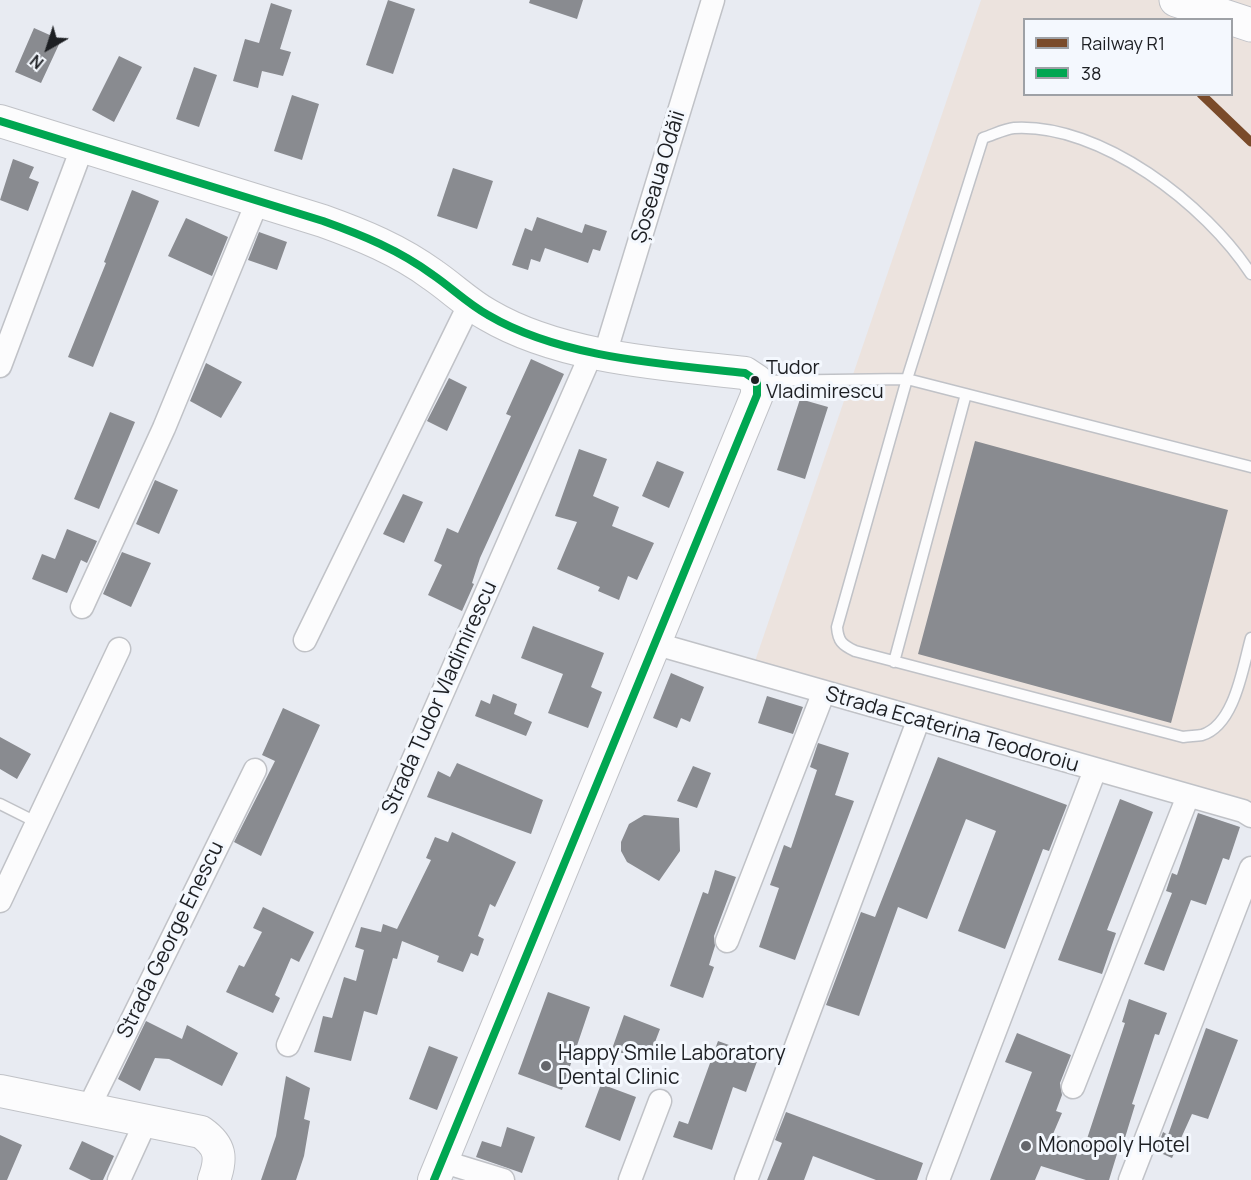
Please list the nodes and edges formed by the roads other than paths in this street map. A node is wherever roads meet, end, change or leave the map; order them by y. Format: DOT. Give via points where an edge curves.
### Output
graph roads {
  1 [pos="713,0"];
  2 [pos="1176,0"];
  3 [pos="1230,18"];
  4 [pos="1233,19"];
  5 [pos="1251,25"];
  6 [pos="0,121"];
  7 [pos="82,148"];
  8 [pos="258,200"];
  9 [pos="1251,274"];
  10 [pos="470,303"];
  11 [pos="599,353"];
  12 [pos="0,366"];
  13 [pos="907,379"];
  14 [pos="757,381"];
  15 [pos="966,394"];
  16 [pos="1251,467"];
  17 [pos="82,607"];
  18 [pos="1251,638"];
  19 [pos="305,640"];
  20 [pos="652,643"];
  21 [pos="119,650"];
  22 [pos="894,662"];
  23 [pos="823,694"];
  24 [pos="918,721"];
  25 [pos="255,770"];
  26 [pos="1095,770"];
  27 [pos="1188,796"];
  28 [pos="0,804"];
  29 [pos="1251,816"];
  30 [pos="38,823"];
  31 [pos="1251,868"];
  32 [pos="0,901"];
  33 [pos="727,940"];
  34 [pos="288,1045"];
  35 [pos="1072,1087"];
  36 [pos="0,1090"];
  37 [pos="660,1101"];
  38 [pos="88,1109"];
  39 [pos="146,1122"];
  40 [pos="437,1170"];
  41 [pos="119,1180"];
  42 [pos="214,1180"];
  43 [pos="503,1180"];
  44 [pos="630,1180"];
  45 [pos="746,1180"];
  46 [pos="938,1180"];
  47 [pos="1130,1180"];
  1 -- 11 [label="street, Șoseaua Odăii"];
  2 -- 3 [label="main road"];
  4 -- 5 [label="main road"];
  6 -- 7 [label="street"];
  7 -- 8 [label="street"];
  7 -- 12 [label="street"];
  8 -- 10 [label="street" via="368,237 434,275"];
  8 -- 17 [label="street" via="164,428"];
  9 -- 13 [label="lane" via="1233,245 1173,190 1114,151 1055,132 1013,128 983,138"];
  10 -- 11 [label="street" via="518,329"];
  10 -- 19 [label="street"];
  11 -- 14 [label="street" via="745,373"];
  11 -- 34 [label="street, Strada Tudor Vladimirescu"];
  13 -- 14 [label="lane"];
  13 -- 15 [label="lane"];
  13 -- 22 [label="lane" via="837,627 843,645"];
  14 -- 20 [label="street" via="757,395"];
  15 -- 16 [label="lane"];
  15 -- 22 [label="lane"];
  18 -- 22 [label="lane" via="1233,703 1220,723 1203,735 1183,737"];
  20 -- 23 [label="street, Strada Ecaterina Teodoroiu"];
  20 -- 40 [label="street"];
  21 -- 30 [label="street"];
  23 -- 24 [label="street, Strada Ecaterina Teodoroiu"];
  23 -- 33 [label="street"];
  24 -- 26 [label="street, Strada Ecaterina Teodoroiu"];
  24 -- 45 [label="street"];
  25 -- 38 [label="street, Strada George Enescu"];
  26 -- 27 [label="street, Strada Ecaterina Teodoroiu"];
  26 -- 46 [label="street"];
  27 -- 29 [label="street, Strada Ecaterina Teodoroiu"];
  27 -- 35 [label="street"];
  28 -- 30 [label="lane"];
  30 -- 32 [label="street"];
  31 -- 47 [label="street"];
  36 -- 38 [label="street"];
  37 -- 44 [label="street"];
  38 -- 39 [label="street"];
  39 -- 41 [label="street"];
  39 -- 42 [label="street" via="201,1132 212,1140 219,1149 220,1162"];
  40 -- 43 [label="street"];
}
